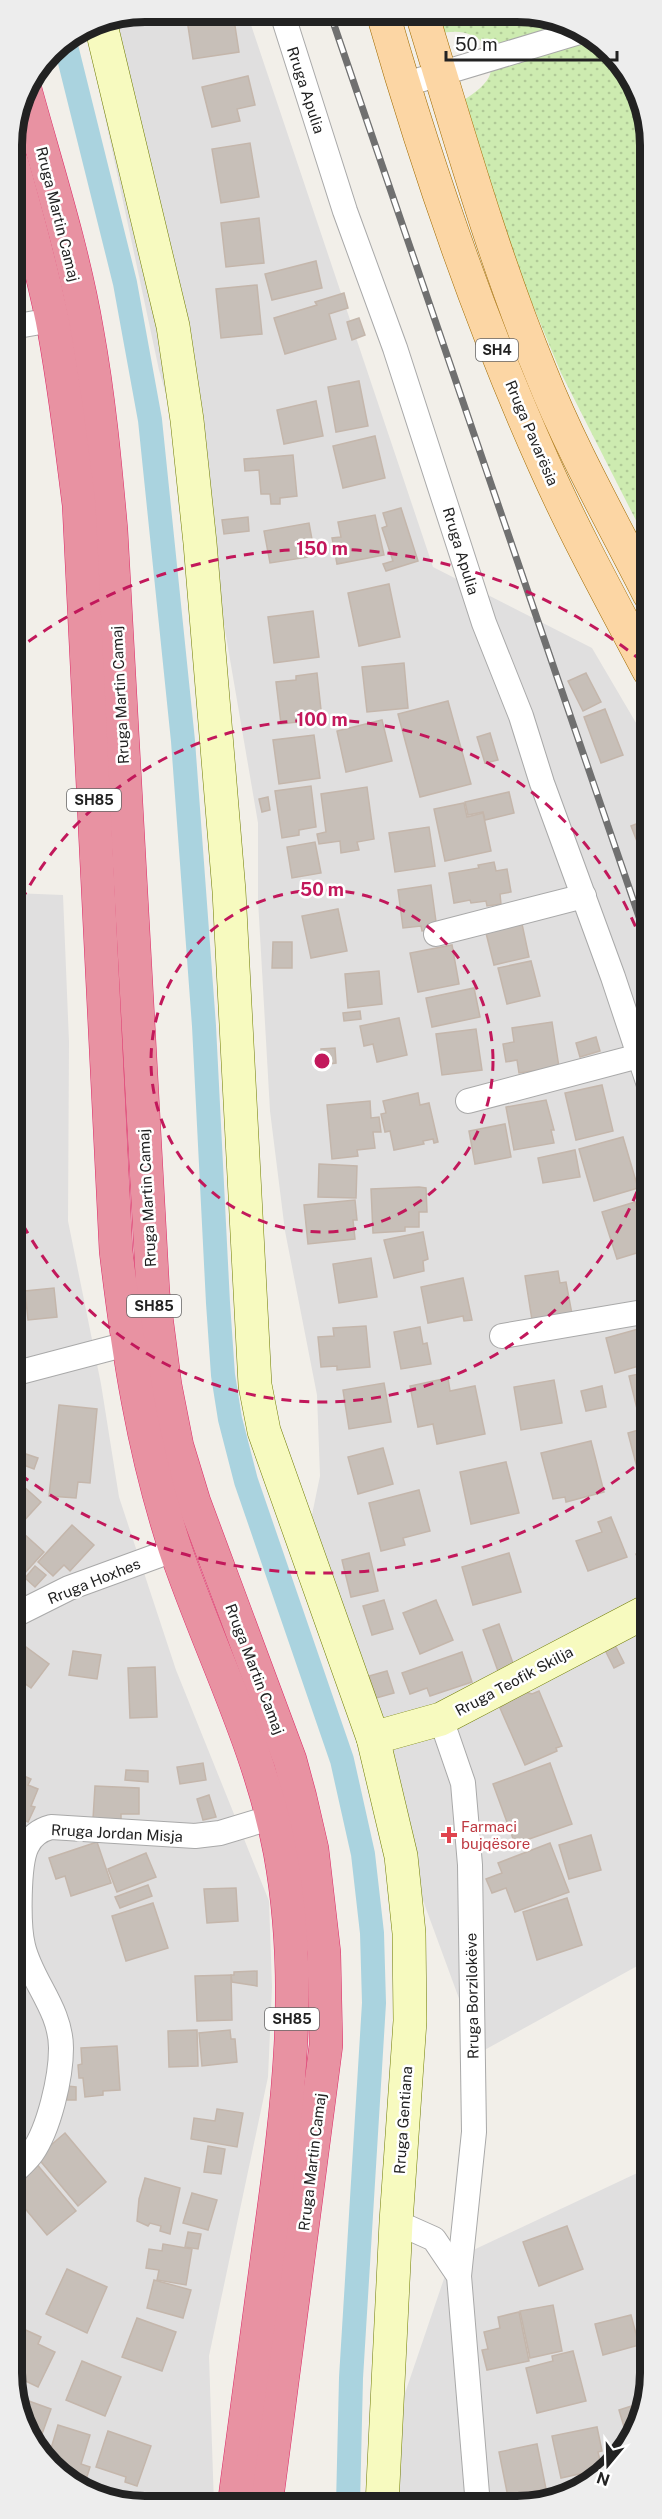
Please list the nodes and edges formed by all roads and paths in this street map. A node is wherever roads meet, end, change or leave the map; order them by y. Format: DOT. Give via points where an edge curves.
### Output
graph roads {
  1 [pos="385,22"];
  2 [pos="425,22"];
  3 [pos="285,23"];
  4 [pos="102,31"];
  5 [pos="569,35"];
  6 [pos="440,73"];
  7 [pos="404,85"];
  8 [pos="29,105"];
  9 [pos="23,202"];
  10 [pos="52,320"];
  11 [pos="23,325"];
  12 [pos="640,576"];
  13 [pos="640,653"];
  14 [pos="584,896"];
  15 [pos="436,933"];
  16 [pos="639,1056"];
  17 [pos="468,1101"];
  18 [pos="639,1313"];
  19 [pos="502,1336"];
  20 [pos="127,1344"];
  21 [pos="22,1372"];
  22 [pos="176,1548"];
  23 [pos="22,1611"];
  24 [pos="639,1615"];
  25 [pos="441,1719"];
  26 [pos="373,1738"];
  27 [pos="273,1817"];
  28 [pos="22,1876"];
  29 [pos="22,1941"];
  30 [pos="22,2163"];
  31 [pos="396,2222"];
  32 [pos="459,2276"];
  33 [pos="235,2496"];
  34 [pos="268,2496"];
  35 [pos="382,2496"];
  36 [pos="477,2496"];
  1 -- 7 [label="main road, Rruga Pavarësia / SH4"];
  2 -- 6 [label="main road, Rruga Pavarësia / SH4"];
  3 -- 14 [label="street, Rruga Apulia" via="484,623"];
  4 -- 26 [label="street, Rruga Gentiana" via="173,326 187,420 229,891 255,1385 264,1431"];
  5 -- 6 [label="street"];
  6 -- 7 [label="street"];
  6 -- 12 [label="main road, Rruga Pavarësia / SH4" via="481,211 541,374"];
  7 -- 13 [label="main road, Rruga Pavarësia / SH4" via="472,288 544,465"];
  8 -- 34 [label="highway, Rruga Martin Camaj / SH85" via="87,329 101,421 112,542 153,1293 165,1385 177,1446 194,1502 290,1760 312,1849 324,1953 326,2045"];
  9 -- 10 [label="highway, Rruga Martin Camaj / SH85"];
  10 -- 11 [label="street"];
  10 -- 20 [label="highway, Rruga Martin Camaj / SH85" via="79,505 116,1251"];
  14 -- 15 [label="street"];
  14 -- 16 [label="street, Rruga Apulia"];
  16 -- 17 [label="street"];
  18 -- 19 [label="street"];
  20 -- 21 [label="street"];
  20 -- 22 [label="highway, Rruga Martin Camaj / SH85" via="146,1441"];
  22 -- 23 [label="street, Rruga Hoxhes" via="69,1588"];
  22 -- 27 [label="highway, Rruga Martin Camaj / SH85"];
  24 -- 25 [label="street, Rruga Teofik Skilja"];
  25 -- 26 [label="street, Rruga Teofik Skilja"];
  25 -- 32 [label="street, Rruga Borzilokëve" via="463,1783 470,1865 474,2132"];
  26 -- 31 [label="street, Rruga Gentiana" via="401,1856 409,1933 410,2021"];
  27 -- 28 [label="street, Rruga Jordan Misja" via="220,1833 195,1836 51,1827 40,1830 27,1845"];
  27 -- 33 [label="highway, Rruga Martin Camaj / SH85" via="291,1943 291,2069"];
  29 -- 30 [label="street, Rruga Jordan Misja" via="57,2021 61,2048 48,2120 32,2153"];
  31 -- 32 [label="street, Rruga Borzilokëve" via="434,2239"];
  31 -- 35 [label="street, Rruga Gentiana"];
  32 -- 36 [label="street, Rruga Borzilokëve"];
}
